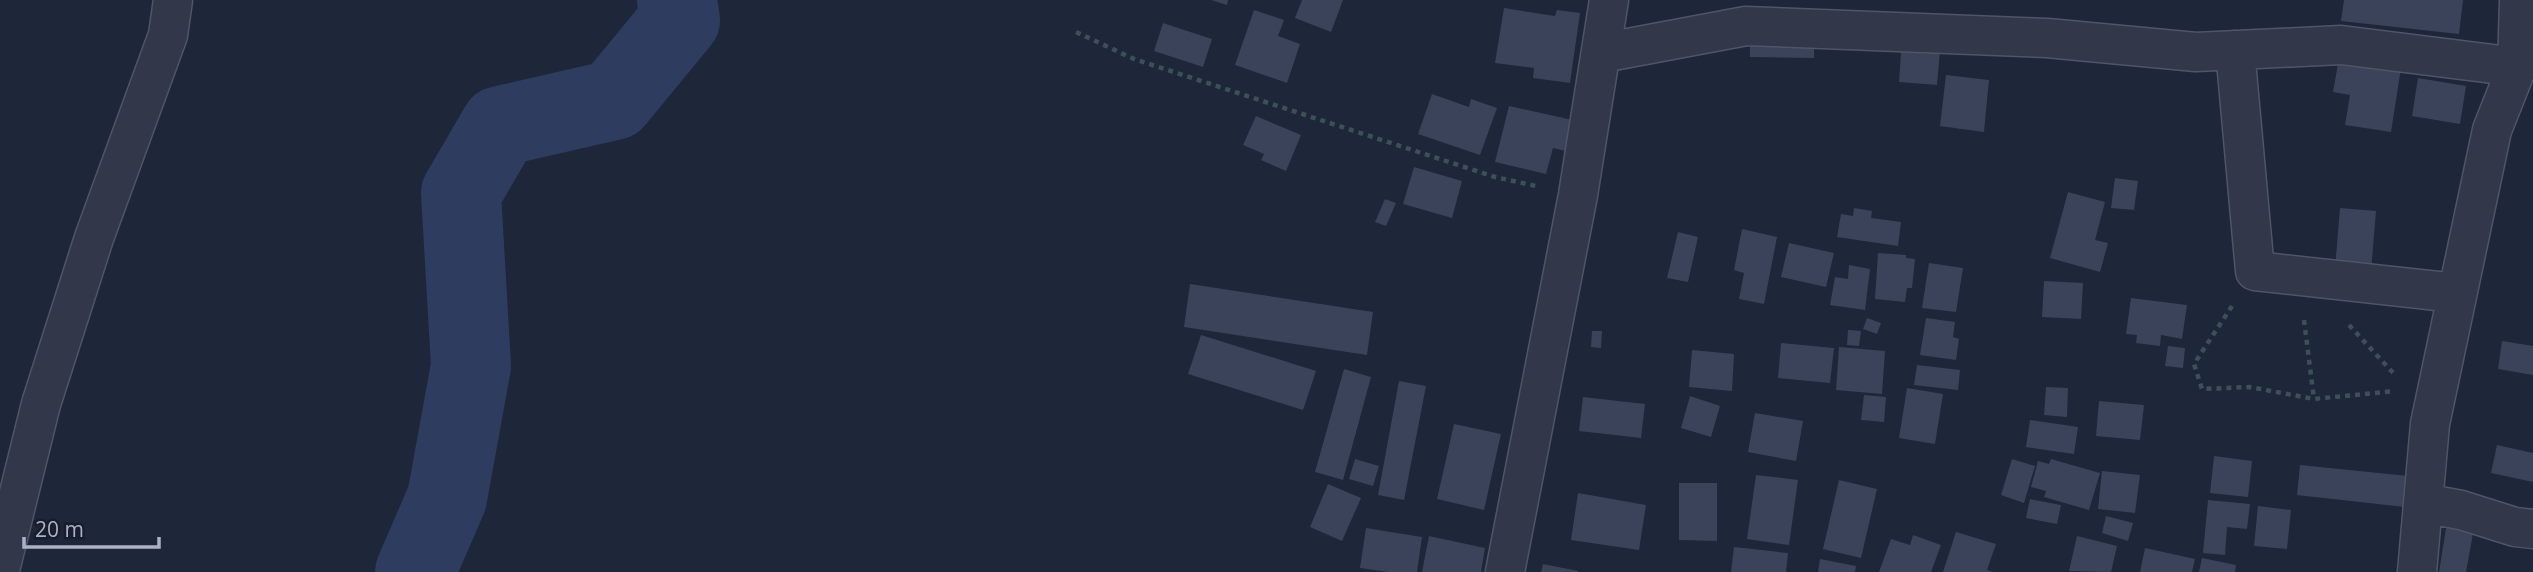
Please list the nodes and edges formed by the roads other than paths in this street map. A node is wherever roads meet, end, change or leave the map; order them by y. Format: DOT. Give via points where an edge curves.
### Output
graph roads {
  1 [pos="173,0"];
  2 [pos="1609,0"];
  3 [pos="2519,0"];
  4 [pos="2235,50"];
  5 [pos="1602,52"];
  6 [pos="2517,67"];
  7 [pos="2456,293"];
  8 [pos="2423,503"];
  9 [pos="2533,529"];
  10 [pos="0,570"];
  11 [pos="1504,572"];
  12 [pos="2417,572"];
  1 -- 10 [label="street" via="168,35 94,238 41,404"];
  2 -- 5 [label="street"];
  3 -- 6 [label="street"];
  4 -- 5 [label="street" via="2196,52 2047,38 1746,26"];
  4 -- 6 [label="street" via="2341,45"];
  4 -- 7 [label="street" via="2255,271"];
  5 -- 11 [label="street"];
  6 -- 7 [label="street" via="2492,131"];
  7 -- 8 [label="street" via="2422,387 2430,424"];
  8 -- 9 [label="street"];
  8 -- 12 [label="street"];
}
